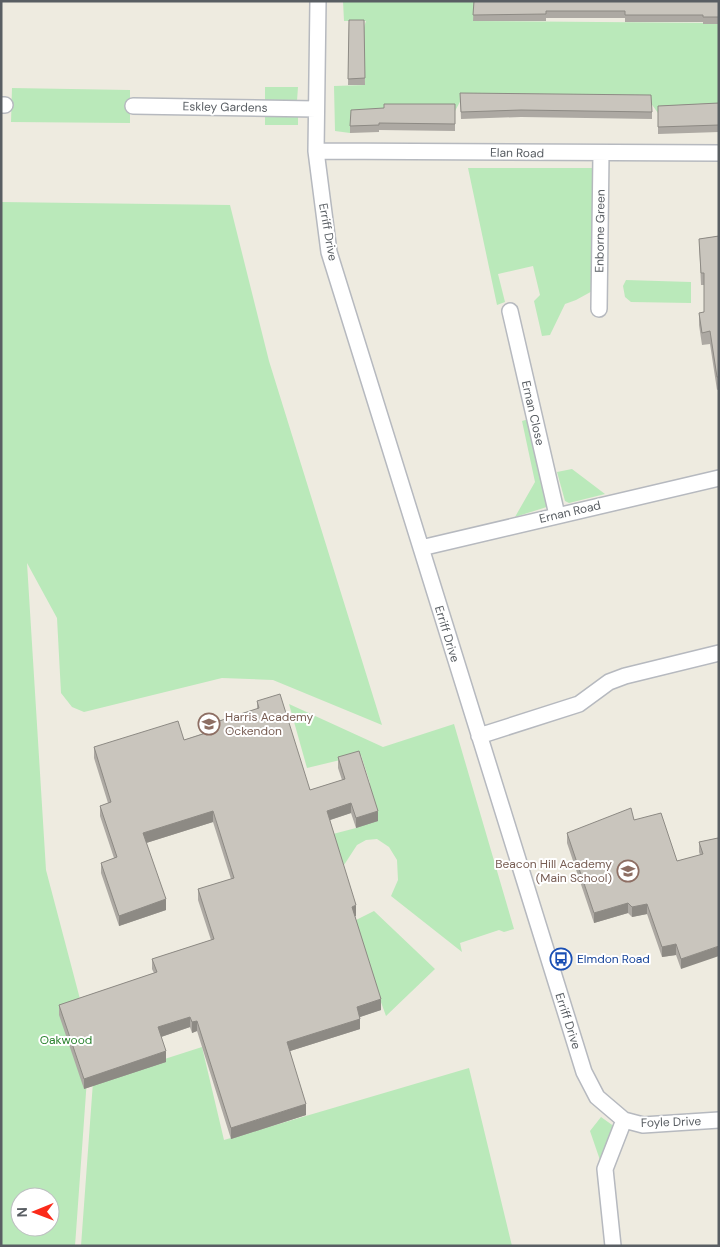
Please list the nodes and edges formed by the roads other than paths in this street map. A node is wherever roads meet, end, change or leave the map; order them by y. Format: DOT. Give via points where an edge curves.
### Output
graph roads {
  1 [pos="318,1"];
  2 [pos="133,106"];
  3 [pos="316,109"];
  4 [pos="316,151"];
  5 [pos="719,153"];
  6 [pos="601,154"];
  7 [pos="599,309"];
  8 [pos="510,311"];
  9 [pos="719,478"];
  10 [pos="557,515"];
  11 [pos="421,548"];
  12 [pos="719,653"];
  13 [pos="478,736"];
  14 [pos="624,1120"];
  15 [pos="719,1120"];
  16 [pos="613,1246"];
  1 -- 3 [label="street, Erriff Drive"];
  2 -- 3 [label="street, Eskley Gardens"];
  3 -- 4 [label="street, Erriff Drive"];
  4 -- 6 [label="street, Elan Road"];
  4 -- 11 [label="street, Erriff Drive" via="329,252"];
  5 -- 6 [label="street, Elan Road"];
  6 -- 7 [label="street, Enborne Green"];
  8 -- 10 [label="street, Ernan Close"];
  9 -- 10 [label="street, Ernan Road"];
  10 -- 11 [label="street, Ernan Road"];
  11 -- 13 [label="street, Erriff Drive"];
  12 -- 13 [label="street" via="634,673 609,682 579,704"];
  13 -- 14 [label="street, Erriff Drive" via="584,1072 598,1097"];
  14 -- 15 [label="street, Foyle Drive" via="643,1125"];
  14 -- 16 [label="street" via="605,1169"];
}
